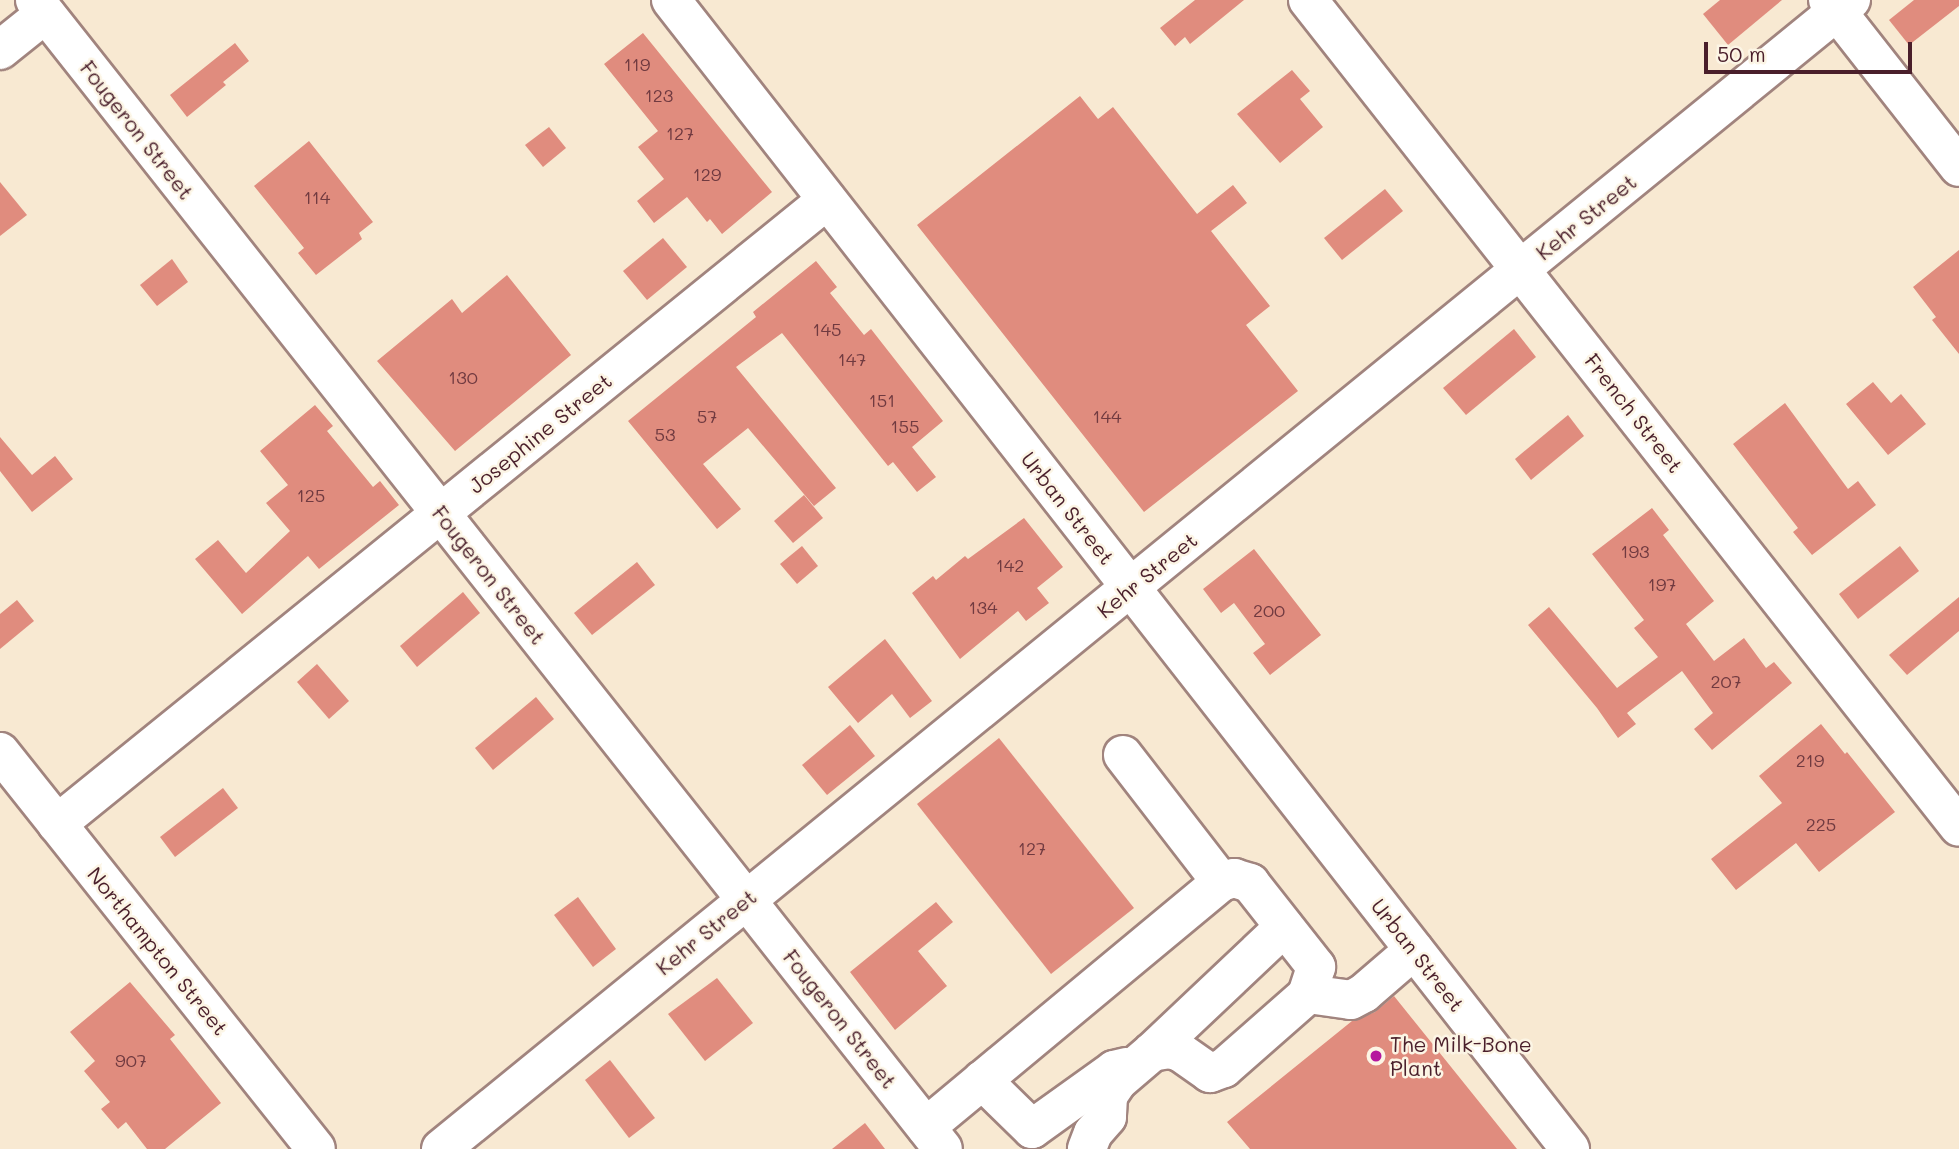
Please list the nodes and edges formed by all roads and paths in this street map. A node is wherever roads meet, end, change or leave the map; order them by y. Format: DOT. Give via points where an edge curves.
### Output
graph roads {
  1 [pos="671,0"];
  2 [pos="1308,0"];
  3 [pos="1839,4"];
  4 [pos="40,7"];
  5 [pos="0,50"];
  6 [pos="1959,167"];
  7 [pos="827,200"];
  8 [pos="1521,269"];
  9 [pos="440,514"];
  10 [pos="1131,588"];
  11 [pos="0,752"];
  12 [pos="1123,755"];
  13 [pos="57,824"];
  14 [pos="1959,827"];
  15 [pos="1221,882"];
  16 [pos="746,900"];
  17 [pos="1284,927"];
  18 [pos="1414,950"];
  19 [pos="1308,994"];
  20 [pos="1144,1059"];
  21 [pos="982,1080"];
  22 [pos="934,1138"];
  23 [pos="316,1149"];
  24 [pos="442,1149"];
  25 [pos="1087,1149"];
  26 [pos="1570,1149"];
  1 -- 7 [label="street, Urban Street"];
  2 -- 8 [label="street, French Street"];
  3 -- 6 [label="street"];
  3 -- 8 [label="street, Kehr Street"];
  4 -- 5 [label="street"];
  4 -- 9 [label="street, Fougeron Street"];
  7 -- 9 [label="street, Josephine Street"];
  7 -- 10 [label="street, Urban Street"];
  8 -- 10 [label="street, Kehr Street"];
  8 -- 14 [label="street, French Street"];
  9 -- 13 [label="street, Josephine Street"];
  9 -- 16 [label="street, Fougeron Street"];
  10 -- 16 [label="street, Kehr Street"];
  10 -- 18 [label="street, Urban Street"];
  11 -- 13 [label="street, Northampton Street"];
  12 -- 15 [label="street"];
  13 -- 23 [label="street, Northampton Street"];
  15 -- 17 [label="street" via="1234,878 1250,883"];
  15 -- 21 [label="street"];
  16 -- 22 [label="street, Fougeron Street"];
  16 -- 24 [label="street, Kehr Street"];
  17 -- 19 [label="street" via="1316,967"];
  17 -- 20 [label="street"];
  18 -- 19 [label="street" via="1351,1000"];
  18 -- 26 [label="street, Urban Street"];
  19 -- 20 [label="street" via="1224,1068 1210,1073 1170,1049"];
  20 -- 21 [label="street" via="1114,1070 1032,1129"];
  20 -- 25 [label="street" via="1108,1096 1107,1117"];
  21 -- 22 [label="street"];
}
